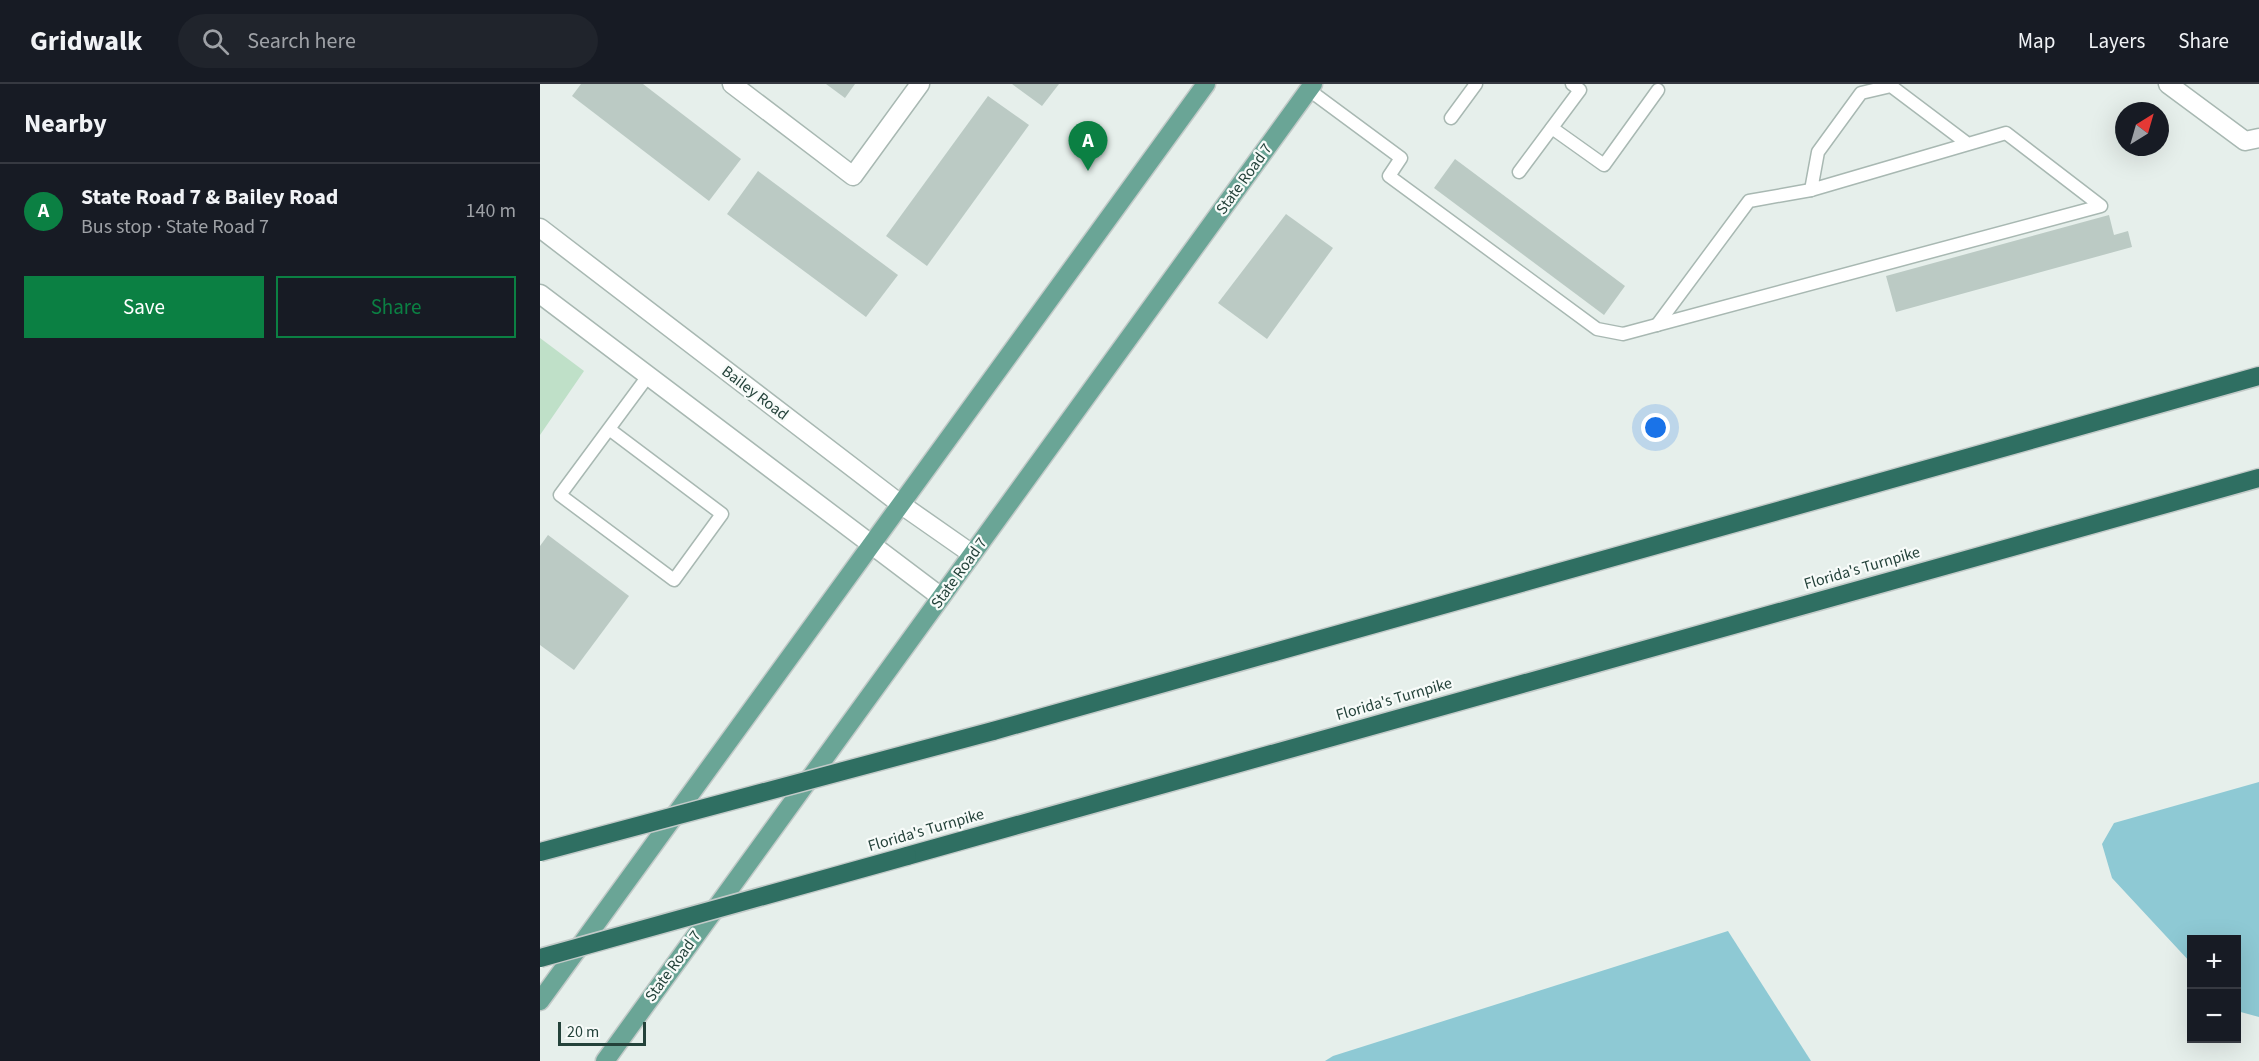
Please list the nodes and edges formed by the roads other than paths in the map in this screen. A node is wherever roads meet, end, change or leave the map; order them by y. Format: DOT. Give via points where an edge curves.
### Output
graph roads {
  1 [pos="732,84"];
  2 [pos="920,84"];
  3 [pos="1206,84"];
  4 [pos="1476,84"];
  5 [pos="1572,84"];
  6 [pos="2168,84"];
  7 [pos="1311,87"];
  8 [pos="1658,90"];
  9 [pos="1450,118"];
  10 [pos="1552,128"];
  11 [pos="2259,138"];
  12 [pos="1968,144"];
  13 [pos="1520,172"];
  14 [pos="1811,190"];
  15 [pos="540,228"];
  16 [pos="540,294"];
  17 [pos="1658,325"];
  18 [pos="648,376"];
  19 [pos="2259,376"];
  20 [pos="609,429"];
  21 [pos="2259,478"];
  22 [pos="900,503"];
  23 [pos="869,545"];
  24 [pos="972,554"];
  25 [pos="941,597"];
  26 [pos="540,852"];
  27 [pos="540,958"];
  28 [pos="540,1001"];
  29 [pos="605,1061"];
  1 -- 2 [label="street" via="853,176"];
  3 -- 22 [label="main road"];
  4 -- 9 [label="lane"];
  5 -- 10 [label="lane" via="1580,90"];
  6 -- 11 [label="street" via="2245,141"];
  7 -- 17 [label="lane" via="1401,158 1389,176 1597,329 1623,334"];
  7 -- 24 [label="main road, State Road 7"];
  8 -- 10 [label="lane" via="1604,165"];
  10 -- 13 [label="lane"];
  12 -- 14 [label="lane"];
  12 -- 14 [label="lane" via="1891,86 1861,93 1818,152"];
  12 -- 17 [label="lane" via="2006,133 2101,206"];
  14 -- 17 [label="lane" via="1749,201"];
  15 -- 22 [label="street, Bailey Road"];
  16 -- 18 [label="street"];
  18 -- 20 [label="lane"];
  18 -- 23 [label="street"];
  19 -- 26 [label="highway, bridge" via="993,731"];
  20 -- 20 [label="lane" via="560,495 674,580 722,514"];
  21 -- 27 [label="highway, Florida's Turnpike, bridge"];
  22 -- 23 [label="main road"];
  22 -- 24 [label="street, Bailey Road"];
  23 -- 25 [label="street"];
  23 -- 28 [label="main road"];
  24 -- 25 [label="main road, State Road 7"];
  25 -- 29 [label="main road, State Road 7"];
}
